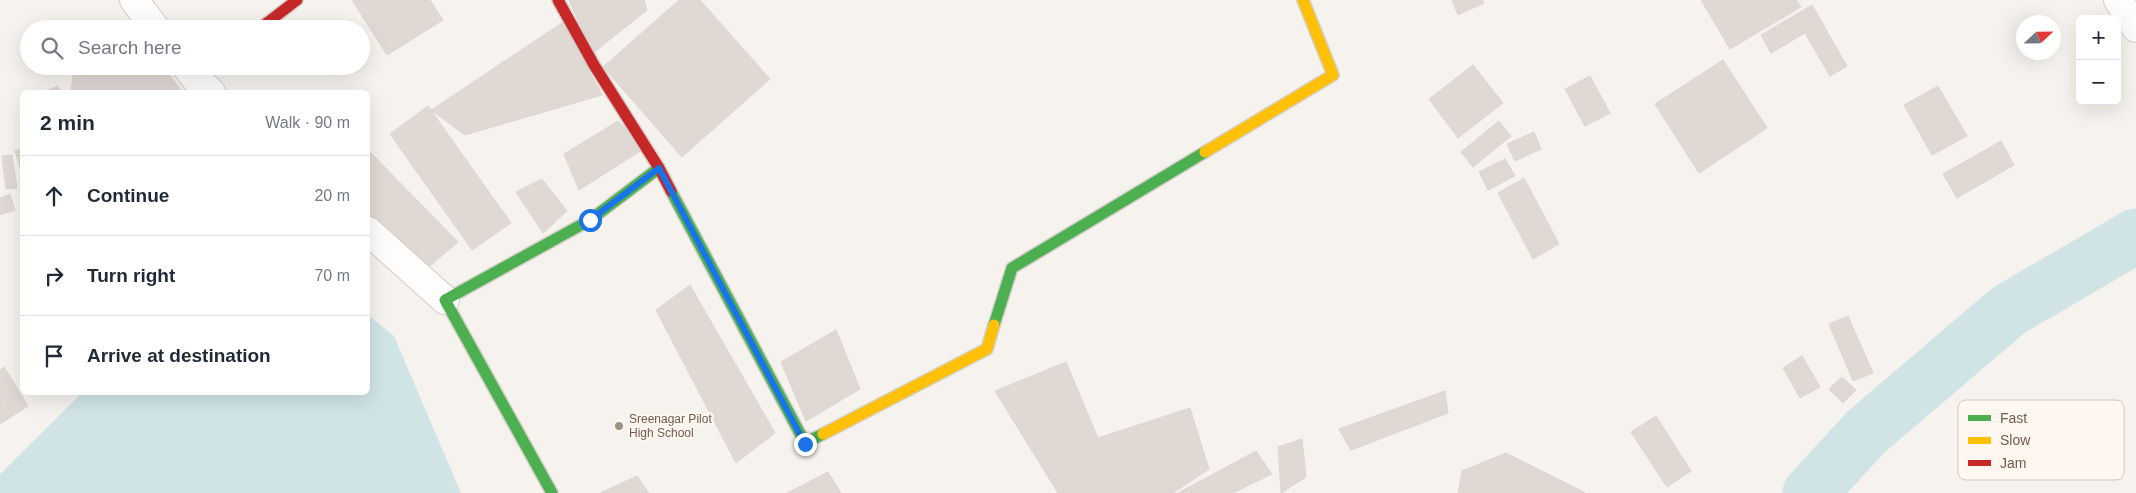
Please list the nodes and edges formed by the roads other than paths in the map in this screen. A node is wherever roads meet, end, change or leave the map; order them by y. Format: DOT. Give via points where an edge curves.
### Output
graph roads {
  1 [pos="134,0"];
  2 [pos="297,0"];
  3 [pos="558,0"];
  4 [pos="1303,0"];
  5 [pos="2118,0"];
  6 [pos="149,20"];
  7 [pos="271,20"];
  8 [pos="2136,28"];
  9 [pos="659,168"];
  10 [pos="370,234"];
  11 [pos="445,300"];
  12 [pos="552,493"];
  1 -- 6 [label="street"];
  2 -- 7 [label="street"];
  3 -- 9 [label="street" via="594,65"];
  4 -- 9 [label="street" via="1332,75 1012,268 987,349 805,444"];
  5 -- 8 [label="street"];
  9 -- 11 [label="street" via="590,220"];
  10 -- 11 [label="street"];
  11 -- 12 [label="street"];
}
